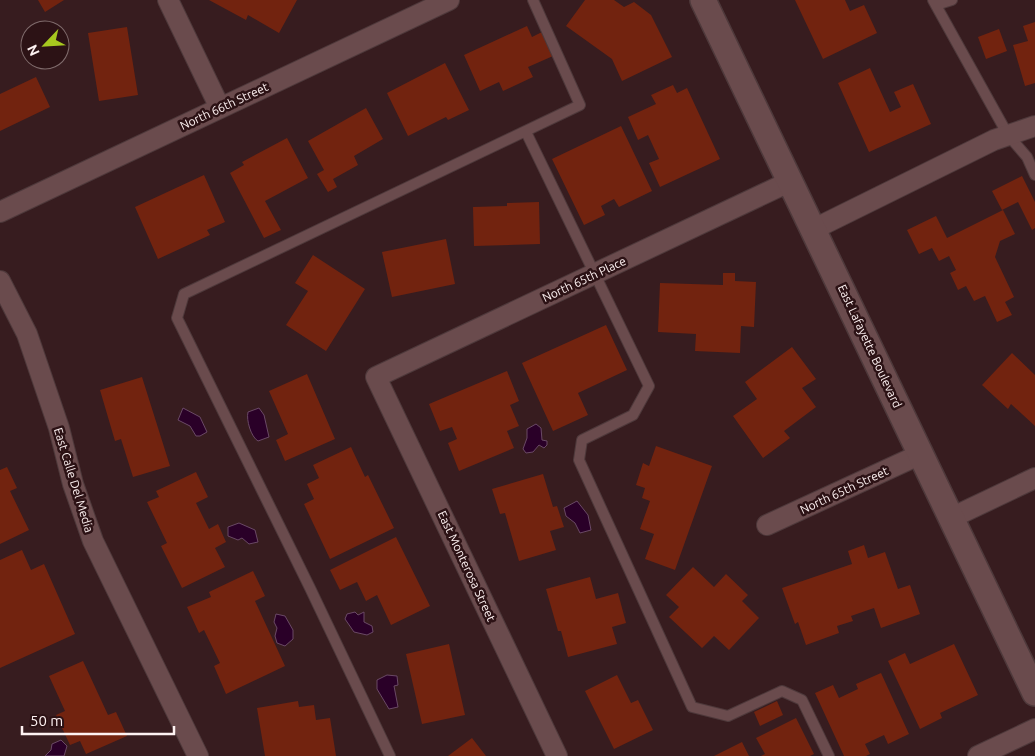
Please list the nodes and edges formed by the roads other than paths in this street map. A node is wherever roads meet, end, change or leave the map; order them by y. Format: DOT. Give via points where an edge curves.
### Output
graph roads {
  1 [pos="168,0"];
  2 [pos="449,0"];
  3 [pos="533,0"];
  4 [pos="703,0"];
  5 [pos="952,0"];
  6 [pos="935,3"];
  7 [pos="220,108"];
  8 [pos="1035,126"];
  9 [pos="526,132"];
  10 [pos="1008,135"];
  11 [pos="1035,175"];
  12 [pos="791,181"];
  13 [pos="0,212"];
  14 [pos="814,229"];
  15 [pos="594,274"];
  16 [pos="0,281"];
  17 [pos="376,377"];
  18 [pos="921,454"];
  19 [pos="1035,478"];
  20 [pos="951,518"];
  21 [pos="767,526"];
  22 [pos="1035,693"];
  23 [pos="1035,729"];
  24 [pos="198,756"];
  25 [pos="390,756"];
  26 [pos="557,756"];
  27 [pos="828,756"];
  28 [pos="978,756"];
  1 -- 7 [label="street"];
  2 -- 7 [label="street, North 66th Street"];
  3 -- 9 [label="lane" via="580,105"];
  4 -- 12 [label="street, East Lafayette Boulevard"];
  5 -- 6 [label="lane"];
  6 -- 10 [label="lane"];
  7 -- 13 [label="street, North 66th Street"];
  8 -- 10 [label="street"];
  9 -- 15 [label="lane"];
  9 -- 25 [label="lane" via="184,294 176,318"];
  10 -- 11 [label="lane" via="1027,157"];
  10 -- 14 [label="street"];
  12 -- 14 [label="street, East Lafayette Boulevard"];
  12 -- 15 [label="street, North 65th Place"];
  14 -- 18 [label="street, East Lafayette Boulevard"];
  15 -- 17 [label="street, North 65th Place"];
  15 -- 27 [label="lane" via="649,386 633,415 582,440 579,460 692,707 728,716 782,691 802,700"];
  16 -- 24 [label="street, East Calle Del Media" via="27,334 93,541"];
  17 -- 26 [label="street, East Monterosa Street"];
  18 -- 20 [label="street, East Lafayette Boulevard"];
  18 -- 21 [label="street, North 65th Street"];
  19 -- 20 [label="street"];
  20 -- 22 [label="street, East Lafayette Boulevard"];
  23 -- 28 [label="street"];
}
